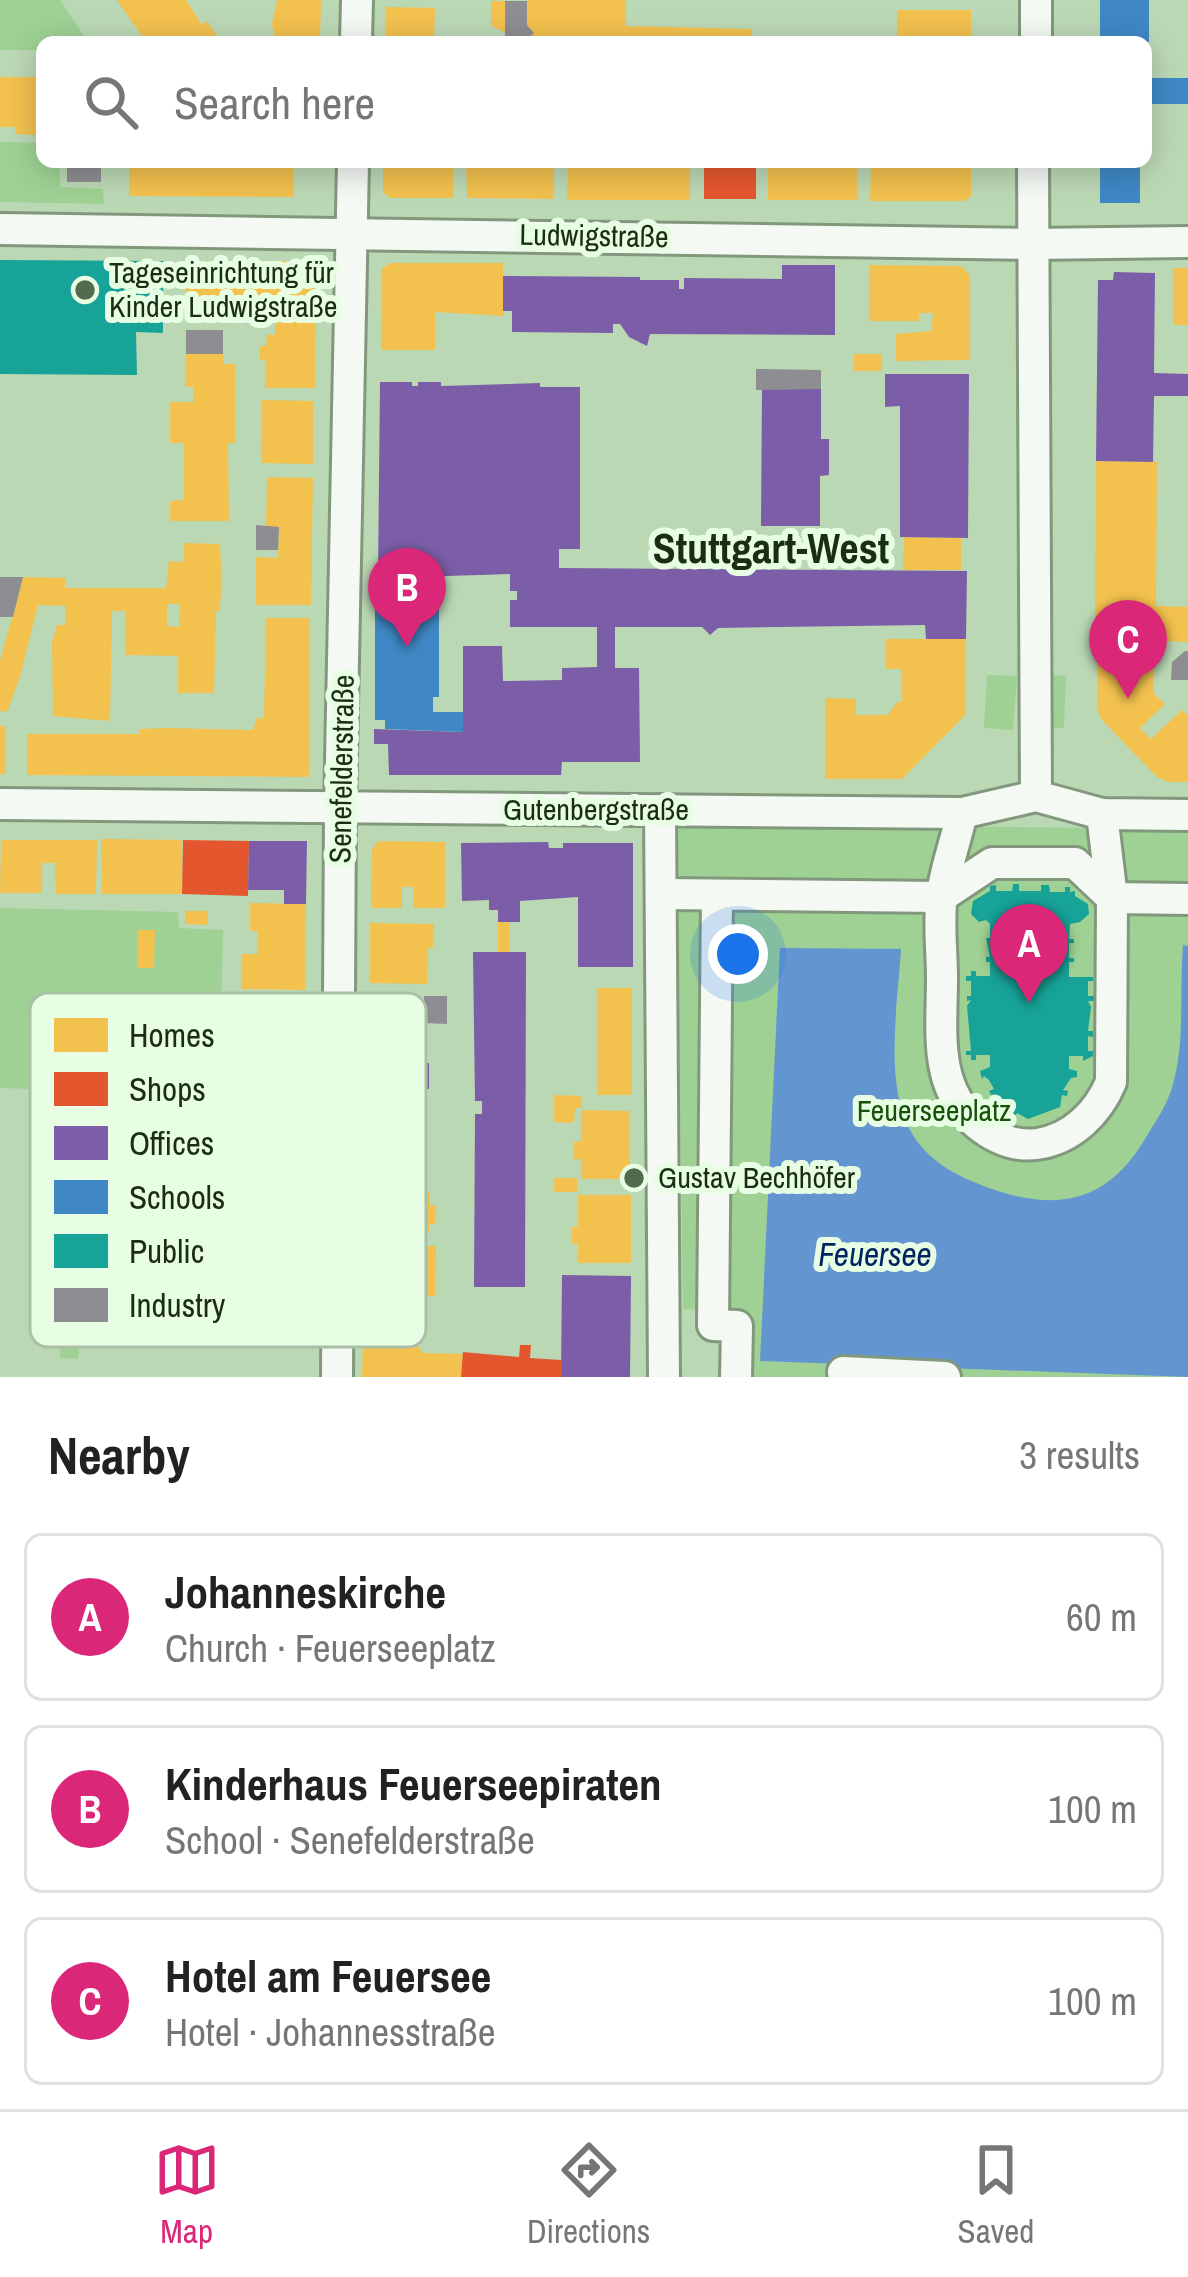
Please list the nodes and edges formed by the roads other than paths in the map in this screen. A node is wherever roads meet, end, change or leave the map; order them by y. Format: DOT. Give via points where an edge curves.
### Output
graph roads {
  1 [pos="357,0"];
  2 [pos="1036,0"];
  3 [pos="356,36"];
  4 [pos="1036,36"];
  5 [pos="353,168"];
  6 [pos="1033,168"];
  7 [pos="0,229"];
  8 [pos="351,231"];
  9 [pos="1188,242"];
  10 [pos="1031,244"];
  11 [pos="1036,796"];
  12 [pos="0,805"];
  13 [pos="340,810"];
  14 [pos="660,810"];
  15 [pos="962,813"];
  16 [pos="1102,814"];
  17 [pos="1188,815"];
  18 [pos="662,894"];
  19 [pos="717,895"];
  20 [pos="941,897"];
  21 [pos="1112,898"];
  22 [pos="1188,899"];
  23 [pos="339,993"];
  24 [pos="337,1347"];
  25 [pos="843,1372"];
  26 [pos="337,1377"];
  27 [pos="664,1377"];
  28 [pos="736,1377"];
  29 [pos="945,1377"];
  1 -- 3 [label="street"];
  2 -- 4 [label="street"];
  5 -- 8 [label="street, Senefelderstraße"];
  6 -- 10 [label="street"];
  7 -- 8 [label="street, Ludwigstraße"];
  8 -- 10 [label="street, Ludwigstraße"];
  8 -- 13 [label="street, Senefelderstraße"];
  9 -- 10 [label="street, Ludwigstraße"];
  10 -- 11 [label="street"];
  11 -- 15 [label="street, Gutenbergstraße"];
  11 -- 16 [label="street, Gutenbergstraße"];
  12 -- 13 [label="street, Gutenbergstraße"];
  13 -- 14 [label="street, Gutenbergstraße"];
  13 -- 23 [label="street, Senefelderstraße"];
  14 -- 15 [label="street, Gutenbergstraße"];
  14 -- 18 [label="street"];
  15 -- 20 [label="street"];
  16 -- 17 [label="street, Gutenbergstraße"];
  16 -- 21 [label="street"];
  18 -- 19 [label="street"];
  18 -- 27 [label="street"];
  19 -- 20 [label="street"];
  19 -- 28 [label="street" via="713,1325 737,1327"];
  20 -- 21 [label="street" via="992,862 1053,862 1076,863"];
  20 -- 21 [label="street" via="948,1088 990,1135 1038,1144 1076,1130 1111,1082"];
  21 -- 22 [label="street"];
  24 -- 26 [label="street, Senefelderstraße"];
  25 -- 29 [label="street"];
}
